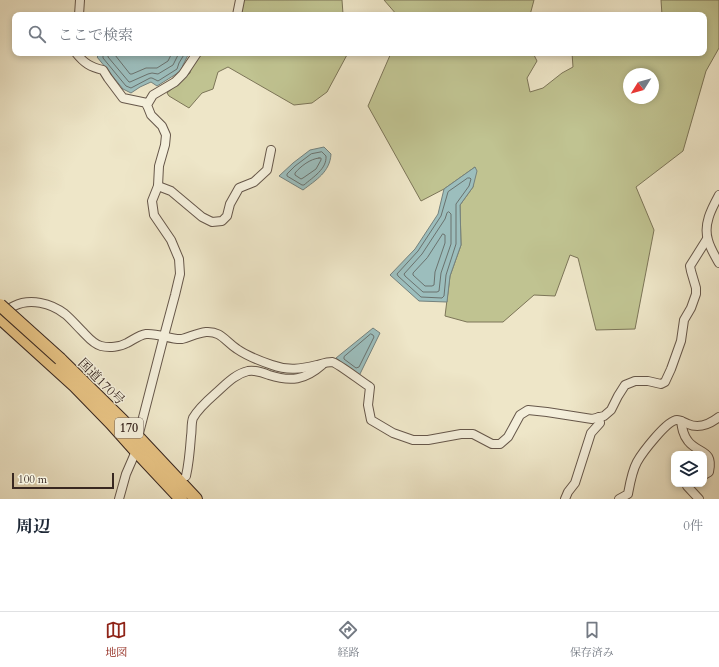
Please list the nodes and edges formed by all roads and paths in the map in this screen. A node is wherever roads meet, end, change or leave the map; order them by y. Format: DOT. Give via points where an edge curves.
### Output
graph roads {
  1 [pos="80,0"];
  2 [pos="240,0"];
  3 [pos="78,12"];
  4 [pos="238,12"];
  5 [pos="78,56"];
  6 [pos="195,56"];
  7 [pos="147,105"];
  8 [pos="271,150"];
  9 [pos="158,186"];
  10 [pos="719,194"];
  11 [pos="707,240"];
  12 [pos="719,263"];
  13 [pos="0,305"];
  14 [pos="0,315"];
  15 [pos="0,318"];
  16 [pos="164,336"];
  17 [pos="55,361"];
  18 [pos="323,364"];
  19 [pos="600,417"];
  20 [pos="719,417"];
  21 [pos="681,421"];
  22 [pos="138,436"];
  23 [pos="136,450"];
  24 [pos="703,451"];
  25 [pos="707,455"];
  26 [pos="707,473"];
  27 [pos="186,476"];
  28 [pos="687,487"];
  29 [pos="118,499"];
  30 [pos="181,499"];
  31 [pos="196,499"];
  32 [pos="565,499"];
  33 [pos="619,499"];
  34 [pos="699,499"];
  1 -- 3 [label="street"];
  2 -- 4 [label="street"];
  5 -- 7 [label="street" via="84,63 103,70 124,98"];
  6 -- 7 [label="street" via="183,74 153,95"];
  7 -- 9 [label="street" via="166,135 159,166"];
  8 -- 9 [label="street" via="267,170 254,182 239,188 227,216 222,221 212,222 202,217 171,191"];
  9 -- 16 [label="street" via="152,201 154,215 171,240 179,259 180,274"];
  10 -- 11 [label="street" via="708,216"];
  11 -- 12 [label="street"];
  11 -- 19 [label="street" via="690,266 696,294 684,320 681,341 665,382 661,384 635,381 625,386 611,410"];
  13 -- 17 [label="highway, 国道170号 / 170, bridge"];
  14 -- 16 [label="street" via="14,306 45,303 66,314 99,346 121,346 145,334"];
  15 -- 17 [label="highway, 国道170号 / 170"];
  16 -- 18 [label="street" via="182,339 205,332 214,333 222,336 242,352 273,366 292,370"];
  16 -- 22 [label="street"];
  17 -- 22 [label="highway, 国道170号 / 170"];
  17 -- 23 [label="highway, 国道170号 / 170"];
  18 -- 19 [label="street" via="332,362 370,387 368,405 371,420 393,433 413,440 473,434 492,444 500,444 508,438 520,415 528,410 592,419"];
  18 -- 27 [label="street" via="314,372 295,379 288,380 250,371 233,378 210,398 192,420"];
  19 -- 32 [label="street" via="600,424 591,433 575,483"];
  20 -- 21 [label="street" via="704,426 691,426"];
  21 -- 24 [label="street" via="682,430 689,442"];
  21 -- 33 [label="street" via="675,420 663,428 651,442 637,462 628,494"];
  22 -- 23 [label="street"];
  22 -- 31 [label="highway, 国道170号 / 170"];
  23 -- 29 [label="street"];
  23 -- 30 [label="highway, 国道170号 / 170"];
  25 -- 26 [label="street" via="710,465"];
  28 -- 34 [label="street"];
}
